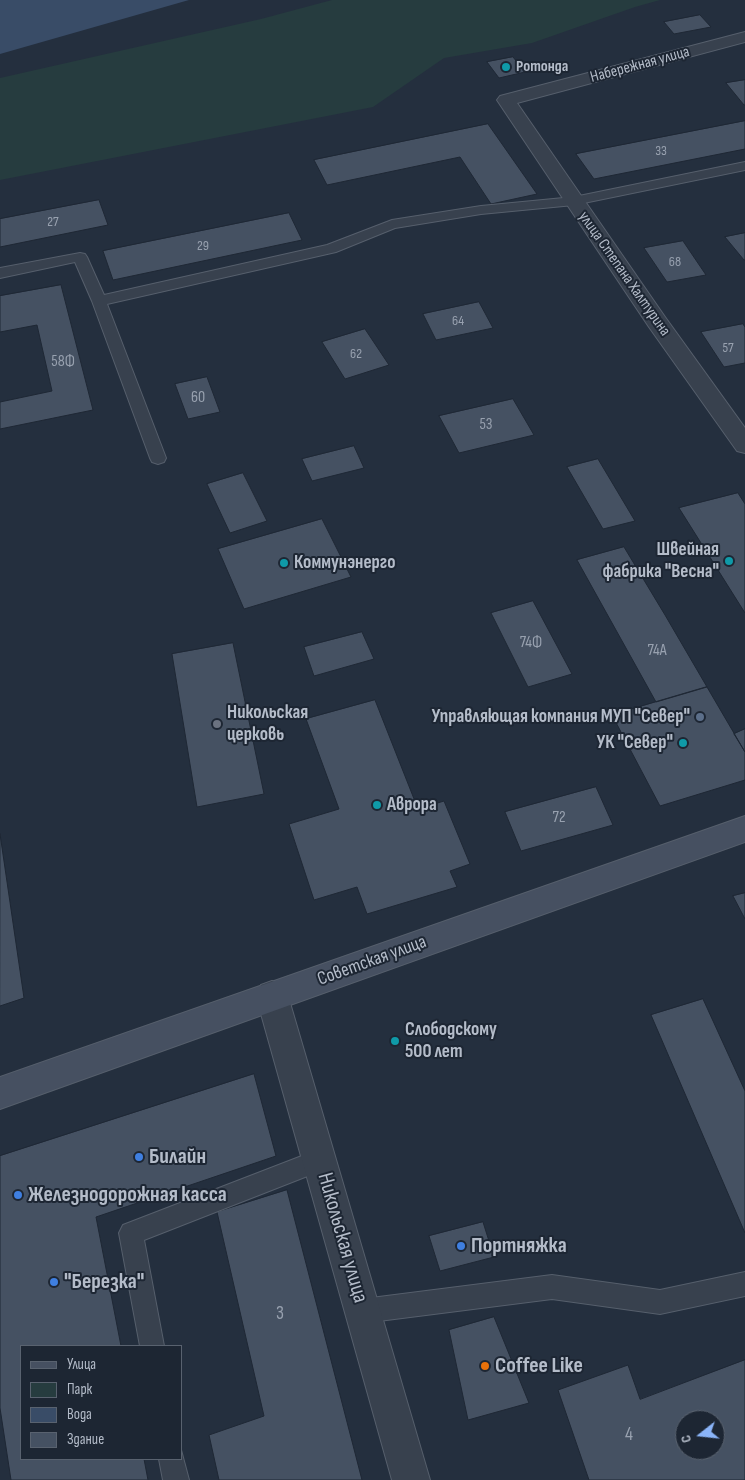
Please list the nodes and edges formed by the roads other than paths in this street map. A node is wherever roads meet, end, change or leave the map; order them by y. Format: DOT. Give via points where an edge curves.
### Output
graph roads {
  1 [pos="745,37"];
  2 [pos="506,100"];
  3 [pos="745,166"];
  4 [pos="574,201"];
  5 [pos="0,273"];
  6 [pos="98,300"];
  7 [pos="745,445"];
  8 [pos="158,458"];
  9 [pos="745,828"];
  10 [pos="272,996"];
  11 [pos="0,1094"];
  12 [pos="320,1160"];
  13 [pos="745,1284"];
  14 [pos="363,1311"];
  15 [pos="152,1345"];
  16 [pos="172,1460"];
  17 [pos="176,1480"];
  18 [pos="411,1480"];
  1 -- 2 [label="street, Набережная улица"];
  2 -- 4 [label="street, улица Степана Халтурина"];
  3 -- 4 [label="lane"];
  4 -- 6 [label="lane" via="481,210 392,224 331,249"];
  4 -- 7 [label="street, улица Степана Халтурина"];
  5 -- 6 [label="lane" via="80,257"];
  6 -- 8 [label="lane"];
  9 -- 10 [label="main road, Советская улица"];
  10 -- 11 [label="main road, Советская улица"];
  10 -- 12 [label="street, Никольская улица"];
  12 -- 14 [label="street, Никольская улица"];
  12 -- 15 [label="lane" via="131,1233"];
  13 -- 14 [label="lane" via="660,1302 552,1287"];
  14 -- 18 [label="street, Никольская улица"];
  16 -- 17 [label="lane"];
}
